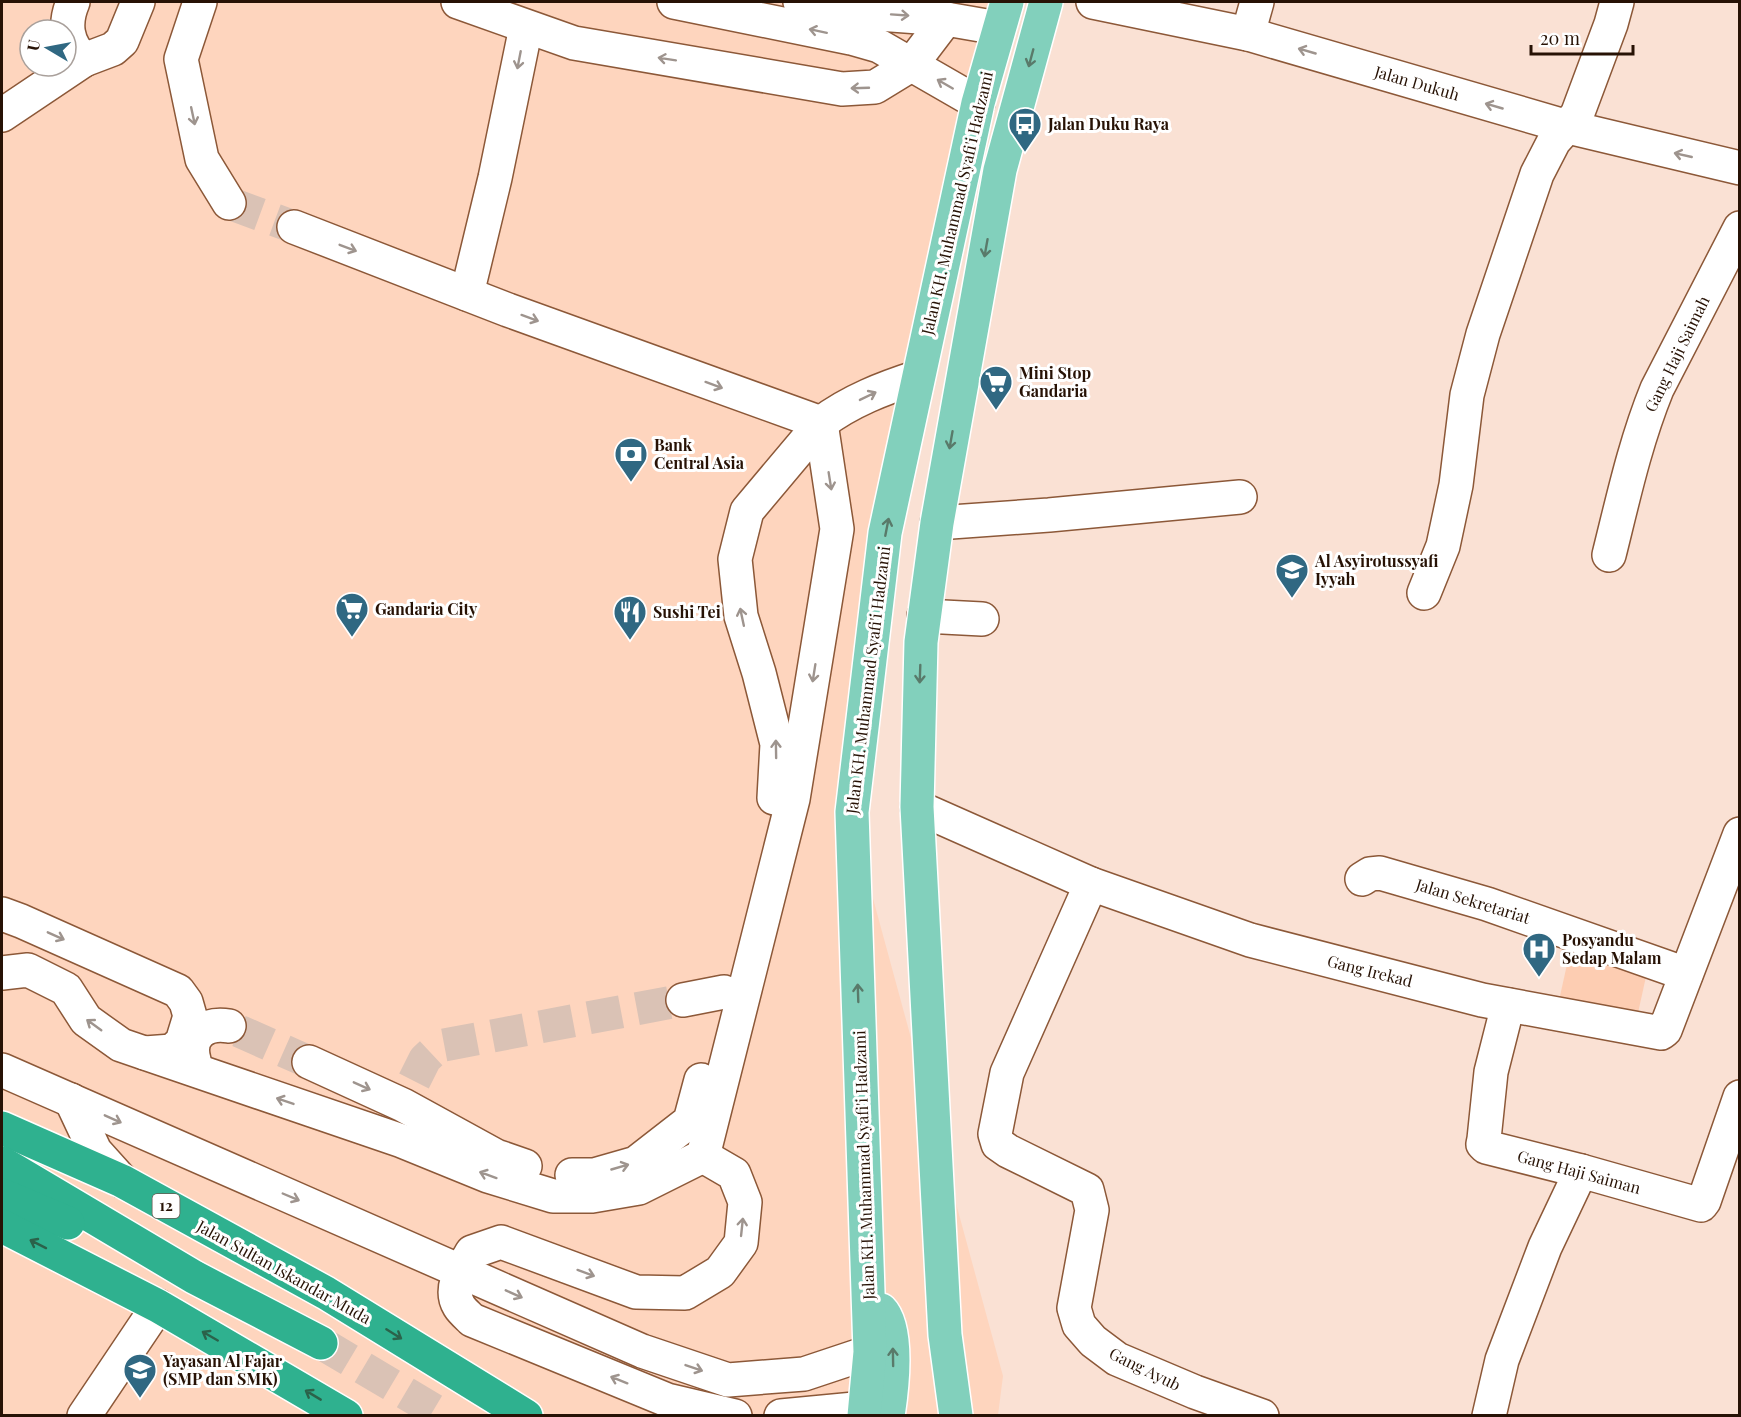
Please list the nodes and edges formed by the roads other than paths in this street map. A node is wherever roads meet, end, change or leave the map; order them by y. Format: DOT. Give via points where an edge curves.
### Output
graph roads {
  1 [pos="73,2"];
  2 [pos="138,2"];
  3 [pos="200,2"];
  4 [pos="458,2"];
  5 [pos="674,2"];
  6 [pos="800,2"];
  7 [pos="1046,2"];
  8 [pos="1093,2"];
  9 [pos="1257,2"];
  10 [pos="1617,2"];
  11 [pos="1002,15"];
  12 [pos="946,19"];
  13 [pos="526,27"];
  14 [pos="1248,34"];
  15 [pos="84,60"];
  16 [pos="912,65"];
  17 [pos="978,103"];
  18 [pos="2,115"];
  19 [pos="1568,127"];
  20 [pos="1740,168"];
  21 [pos="229,203"];
  22 [pos="294,227"];
  23 [pos="1740,228"];
  24 [pos="467,294"];
  25 [pos="918,377"];
  26 [pos="821,423"];
  27 [pos="1240,497"];
  28 [pos="937,523"];
  29 [pos="1609,555"];
  30 [pos="1424,593"];
  31 [pos="982,619"];
  32 [pos="923,629"];
  33 [pos="871,644"];
  34 [pos="917,807"];
  35 [pos="1740,834"];
  36 [pos="1362,879"];
  37 [pos="1091,884"];
  38 [pos="2,914"];
  39 [pos="10,967"];
  40 [pos="1686,974"];
  41 [pos="178,992"];
  42 [pos="724,992"];
  43 [pos="683,1000"];
  44 [pos="1508,1005"];
  45 [pos="145,1053"];
  46 [pos="309,1062"];
  47 [pos="2,1070"];
  48 [pos="207,1074"];
  49 [pos="1740,1097"];
  50 [pos="71,1100"];
  51 [pos="2,1128"];
  52 [pos="703,1156"];
  53 [pos="1581,1171"];
  54 [pos="122,1181"];
  55 [pos="6,1189"];
  56 [pos="461,1270"];
  57 [pos="868,1297"];
  58 [pos="158,1306"];
  59 [pos="321,1343"];
  60 [pos="870,1352"];
  61 [pos="872,1413"];
  62 [pos="954,1413"];
  63 [pos="84,1416"];
  64 [pos="346,1416"];
  65 [pos="526,1416"];
  66 [pos="735,1416"];
  67 [pos="781,1416"];
  68 [pos="1263,1416"];
  69 [pos="1489,1416"];
  1 -- 15 [label="street" via="68,13 69,39"];
  2 -- 15 [label="street" via="122,41 114,49"];
  3 -- 21 [label="street, one-way" via="181,59 202,159"];
  4 -- 13 [label="street"];
  16 -- 5 [label="street, one-way" via="879,46 851,38"];
  6 -- 12 [label="street, one-way" via="851,12"];
  7 -- 28 [label="main road, one-way" via="1000,170"];
  8 -- 14 [label="street, Jalan Dukuh"];
  9 -- 14 [label="street"];
  10 -- 19 [label="street" via="1577,115"];
  11 -- 12 [label="street"];
  11 -- 17 [label="main road, Jalan KH. Muhammad Syafi'i Hadzami"];
  12 -- 16 [label="street"];
  16 -- 13 [label="street, one-way" via="875,87 842,89 594,47"];
  13 -- 24 [label="street, one-way"];
  19 -- 14 [label="street, Jalan Dukuh, one-way"];
  15 -- 18 [label="street"];
  17 -- 16 [label="street, one-way"];
  17 -- 25 [label="main road, Jalan KH. Muhammad Syafi'i Hadzami"];
  20 -- 19 [label="street, Jalan Dukuh, one-way"];
  19 -- 30 [label="street" via="1554,141 1537,174 1484,334 1467,395 1456,485 1443,546"];
  22 -- 24 [label="street, one-way"];
  23 -- 29 [label="street, Gang Haji Saimah" via="1646,416"];
  24 -- 26 [label="street, one-way"];
  26 -- 25 [label="street, one-way" via="886,387"];
  33 -- 25 [label="main road, Jalan KH. Muhammad Syafi'i Hadzami, one-way" via="885,533"];
  42 -- 26 [label="street, one-way" via="774,800 777,744 741,616 735,559 747,511"];
  26 -- 52 [label="street, one-way" via="837,529 793,799"];
  27 -- 28 [label="street"];
  28 -- 32 [label="main road"];
  31 -- 32 [label="street"];
  32 -- 33 [label="main road"];
  32 -- 34 [label="main road, one-way"];
  57 -- 33 [label="main road, Jalan KH. Muhammad Syafi'i Hadzami, one-way" via="852,812"];
  34 -- 37 [label="street, Gang Irekad"];
  34 -- 62 [label="main road" via="945,1335"];
  35 -- 40 [label="street"];
  36 -- 40 [label="street, Jalan Sekretariat" via="1380,873 1486,904"];
  37 -- 44 [label="street, Gang Irekad" via="1250,940"];
  37 -- 68 [label="street, Gang Ayub" via="1007,1073 995,1134 998,1144 1087,1190 1092,1210 1074,1308 1079,1325 1093,1341 1117,1359"];
  38 -- 41 [label="street, one-way"];
  45 -- 39 [label="street, one-way" via="122,1045 86,1020 66,990"];
  40 -- 44 [label="street, Gang Irekad" via="1665,1030 1656,1033"];
  41 -- 45 [label="street" via="190,1016 182,1042 172,1051"];
  41 -- 48 [label="street" via="234,1029 218,1024 197,1035 193,1057 198,1068"];
  42 -- 43 [label="street"];
  46 -- 42 [label="street, one-way" via="408,1093 496,1156 554,1176 594,1175 636,1163 690,1121"];
  44 -- 53 [label="street, Gang Haji Saiman" via="1491,1072 1483,1144"];
  45 -- 48 [label="street"];
  47 -- 50 [label="street"];
  52 -- 48 [label="street, one-way" via="639,1188 592,1196 553,1196"];
  49 -- 53 [label="street, Gang Haji Saiman" via="1701,1205"];
  50 -- 54 [label="street" via="95,1151"];
  50 -- 56 [label="street, one-way"];
  51 -- 54 [label="highway, Jalan Sultan Iskandar Muda / 12"];
  56 -- 52 [label="street, one-way" via="472,1252 501,1242 636,1292 685,1293 720,1272 741,1243 745,1203 734,1174"];
  53 -- 69 [label="street" via="1545,1247 1502,1360"];
  54 -- 65 [label="highway, Jalan Sultan Iskandar Muda / 12, one-way" via="326,1293"];
  58 -- 55 [label="highway, one-way"];
  55 -- 59 [label="highway" via="194,1277"];
  56 -- 60 [label="street, one-way" via="642,1351 728,1380 804,1374"];
  66 -- 56 [label="street, one-way" via="667,1400 472,1320 458,1305 454,1289"];
  57 -- 60 [label="main road, Jalan KH. Muhammad Syafi'i Hadzami"];
  61 -- 57 [label="main road, one-way" via="894,1354 886,1315"];
  58 -- 63 [label="street"];
  64 -- 58 [label="highway, one-way"];
  60 -- 61 [label="main road, Jalan KH. Muhammad Syafi'i Hadzami"];
  61 -- 67 [label="street"];
}
